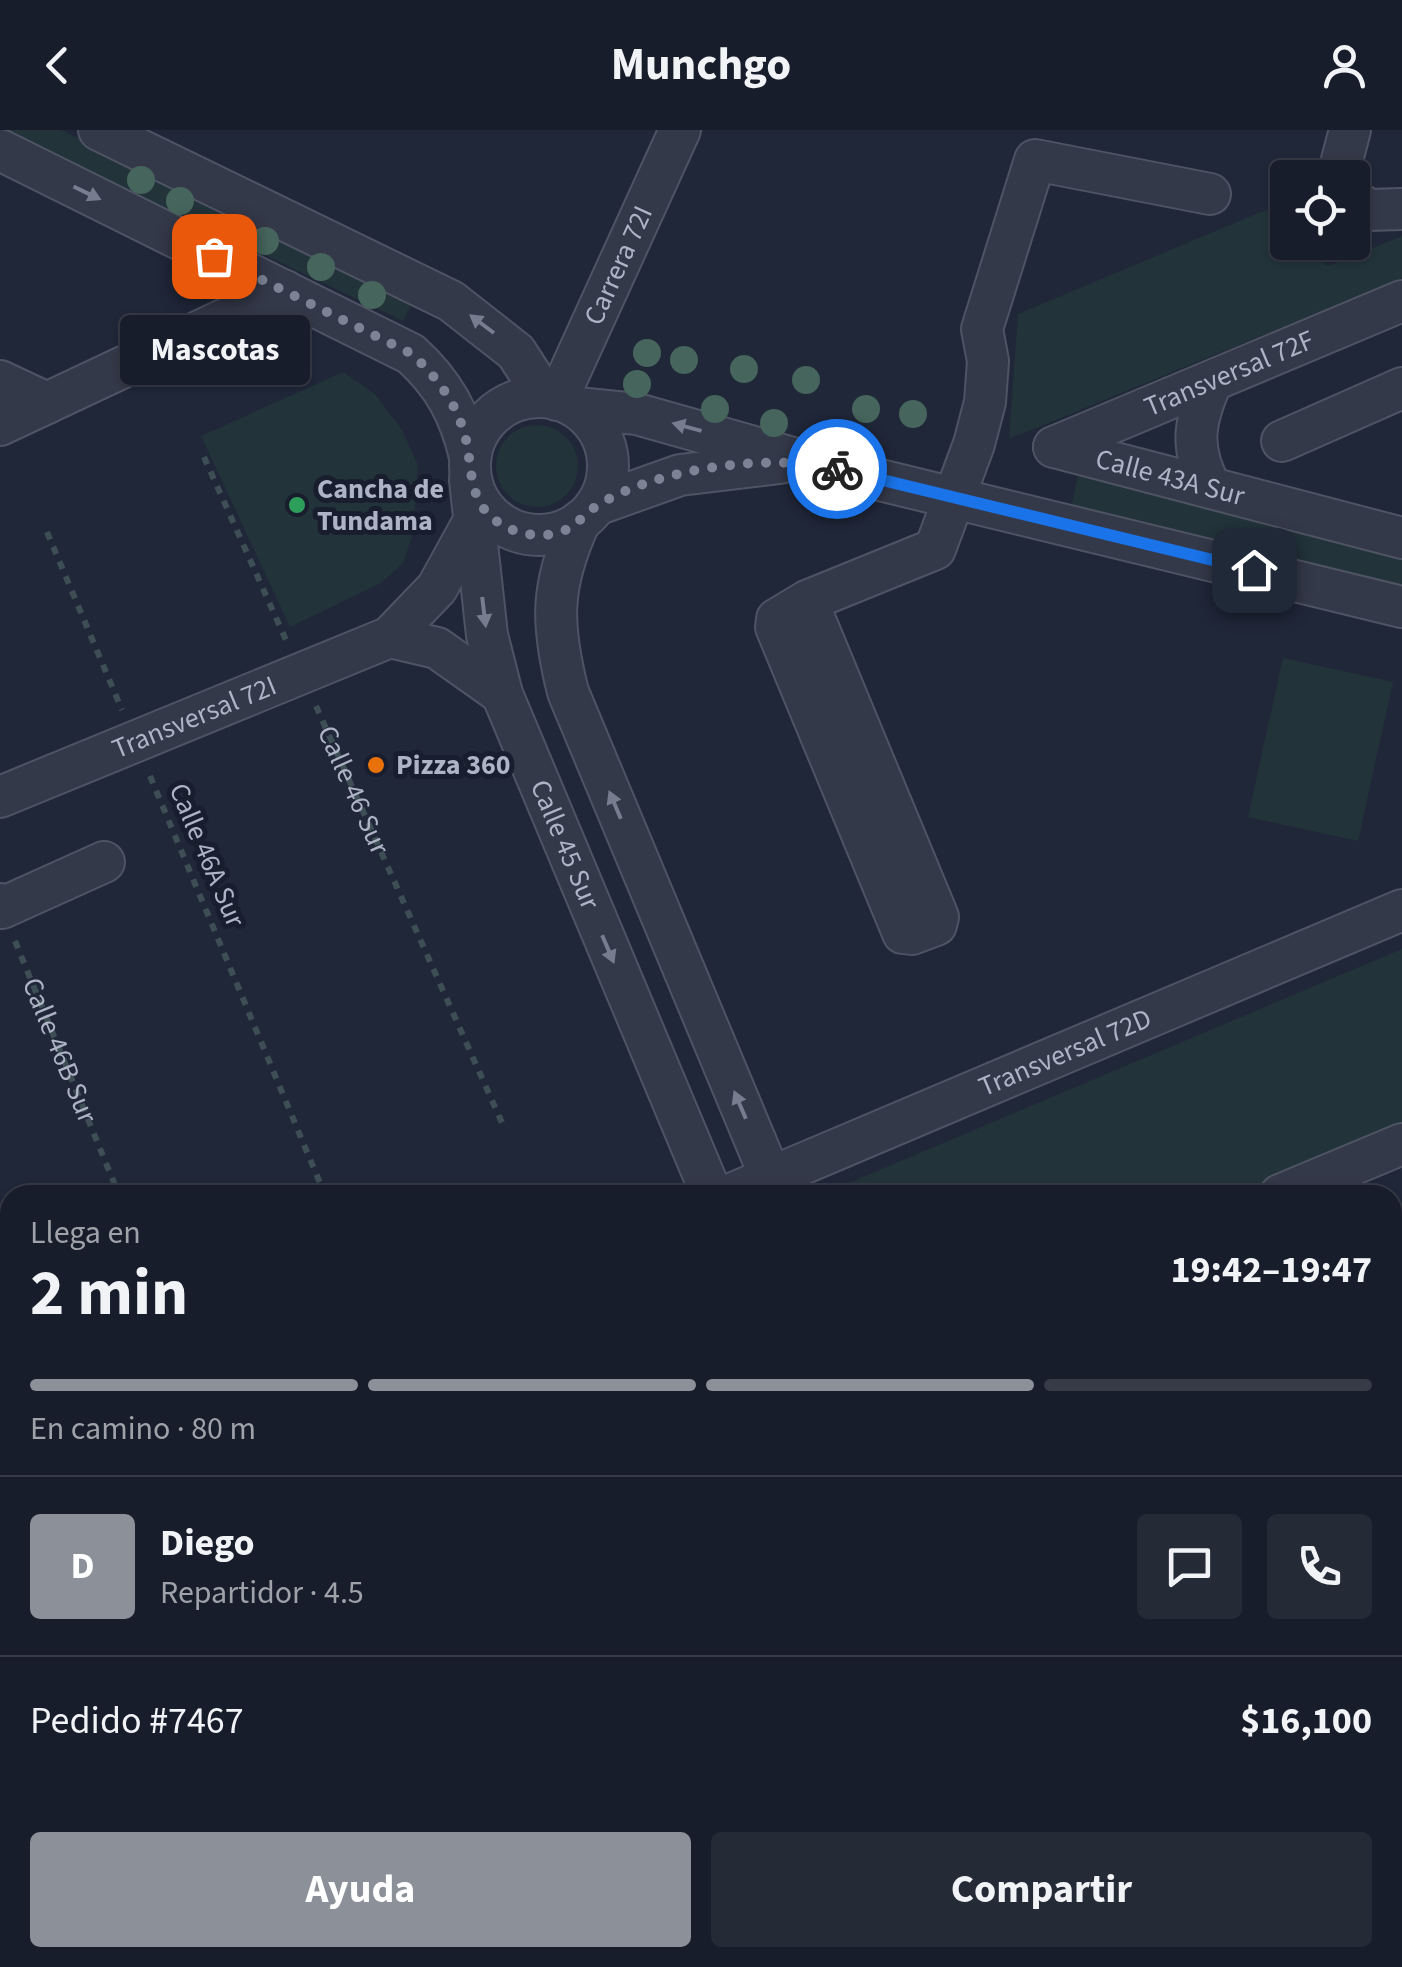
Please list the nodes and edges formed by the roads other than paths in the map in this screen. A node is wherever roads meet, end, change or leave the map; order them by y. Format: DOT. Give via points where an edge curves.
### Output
graph roads {
  1 [pos="100,130"];
  2 [pos="680,130"];
  3 [pos="1350,130"];
  4 [pos="0,150"];
  5 [pos="1342,160"];
  6 [pos="1210,194"];
  7 [pos="1402,209"];
  8 [pos="1370,210"];
  9 [pos="285,290"];
  10 [pos="1402,302"];
  11 [pos="1212,380"];
  12 [pos="0,381"];
  13 [pos="1402,388"];
  14 [pos="47,402"];
  15 [pos="560,402"];
  16 [pos="0,425"];
  17 [pos="1282,441"];
  18 [pos="1054,447"];
  19 [pos="814,464"];
  20 [pos="472,486"];
  21 [pos="1211,488"];
  22 [pos="957,498"];
  23 [pos="588,513"];
  24 [pos="1402,538"];
  25 [pos="808,601"];
  26 [pos="1401,602"];
  27 [pos="390,637"];
  28 [pos="502,694"];
  29 [pos="0,797"];
  30 [pos="104,862"];
  31 [pos="1,906"];
  32 [pos="1402,910"];
  33 [pos="1400,1146"];
  34 [pos="708,1185"];
  35 [pos="774,1185"];
  36 [pos="776,1185"];
  37 [pos="1304,1185"];
  15 -- 1 [label="street, one-way" via="516,352 451,301"];
  2 -- 15 [label="street, Carrera 72I"];
  3 -- 5 [label="street"];
  4 -- 9 [label="street, Calle 45 Sur, one-way"];
  6 -- 22 [label="street" via="1035,160 982,329 985,402"];
  7 -- 8 [label="street"];
  9 -- 14 [label="street"];
  9 -- 20 [label="street, Calle 45 Sur" via="412,354 435,376 452,403"];
  10 -- 11 [label="street, Transversal 72F"];
  11 -- 18 [label="street, Transversal 72F"];
  11 -- 21 [label="street" via="1194,428 1194,451"];
  12 -- 14 [label="street"];
  13 -- 17 [label="street"];
  14 -- 16 [label="street"];
  19 -- 15 [label="street, one-way" via="638,414"];
  15 -- 20 [label="street" via="504,406 476,437"];
  15 -- 23 [label="street" via="599,432 608,464"];
  18 -- 21 [label="street, Calle 43A Sur"];
  19 -- 22 [label="street"];
  19 -- 23 [label="street" via="710,469 638,488"];
  20 -- 23 [label="street" via="494,520 514,531 560,532"];
  20 -- 27 [label="street, Transversal 72I" via="437,588"];
  20 -- 28 [label="street, Calle 45 Sur, one-way" via="487,634"];
  21 -- 24 [label="street, Calle 43A Sur"];
  22 -- 25 [label="street" via="934,550"];
  22 -- 26 [label="street"];
  35 -- 23 [label="street, one-way" via="568,692 554,614 562,561"];
  25 -- 25 [label="street" via="938,917 912,934 903,932 776,627 777,618"];
  27 -- 28 [label="street" via="436,648"];
  27 -- 29 [label="street, Transversal 72I"];
  28 -- 34 [label="street, Calle 45 Sur, one-way"];
  30 -- 31 [label="street"];
  32 -- 36 [label="street, Transversal 72D"];
  33 -- 37 [label="street"];
}
